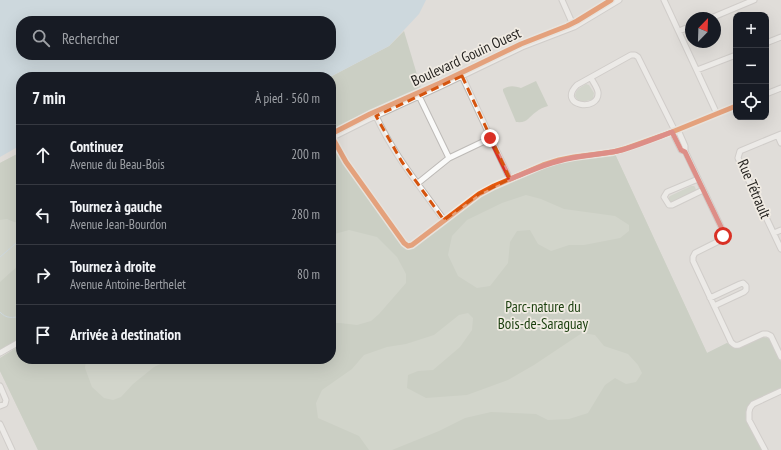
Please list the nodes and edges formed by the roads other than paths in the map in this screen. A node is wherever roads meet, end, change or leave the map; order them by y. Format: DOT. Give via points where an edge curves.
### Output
graph roads {
  1 [pos="562,0"];
  2 [pos="619,0"];
  3 [pos="664,0"];
  4 [pos="754,0"];
  5 [pos="721,14"];
  6 [pos="574,27"];
  7 [pos="685,28"];
  8 [pos="679,31"];
  9 [pos="781,37"];
  10 [pos="769,42"];
  11 [pos="733,56"];
  12 [pos="697,70"];
  13 [pos="462,76"];
  14 [pos="591,78"];
  15 [pos="781,88"];
  16 [pos="769,93"];
  17 [pos="419,96"];
  18 [pos="733,107"];
  19 [pos="717,114"];
  20 [pos="376,116"];
  21 [pos="675,131"];
  22 [pos="779,135"];
  23 [pos="336,136"];
  24 [pos="490,138"];
  25 [pos="781,143"];
  26 [pos="336,145"];
  27 [pos="449,158"];
  28 [pos="510,179"];
  29 [pos="698,179"];
  30 [pos="418,183"];
  31 [pos="703,190"];
  32 [pos="444,220"];
  33 [pos="781,230"];
  34 [pos="774,234"];
  35 [pos="781,249"];
  36 [pos="710,298"];
  37 [pos="714,306"];
  38 [pos="16,344"];
  39 [pos="0,353"];
  40 [pos="781,357"];
  41 [pos="0,386"];
  42 [pos="781,391"];
  43 [pos="0,406"];
  44 [pos="0,424"];
  45 [pos="12,450"];
  46 [pos="765,450"];
  1 -- 6 [label="street"];
  2 -- 6 [label="street, Boulevard Gouin Ouest"];
  3 -- 8 [label="street"];
  4 -- 5 [label="street"];
  6 -- 13 [label="street, Boulevard Gouin Ouest" via="522,47"];
  7 -- 8 [label="street"];
  8 -- 12 [label="street"];
  9 -- 10 [label="street"];
  11 -- 12 [label="street"];
  12 -- 19 [label="street"];
  13 -- 17 [label="street, Boulevard Gouin Ouest"];
  13 -- 24 [label="street"];
  14 -- 14 [label="street" via="574,89 573,99 579,105 587,105 596,99 598,92"];
  14 -- 21 [label="street" via="635,55"];
  15 -- 16 [label="street"];
  17 -- 20 [label="street, Boulevard Gouin Ouest"];
  17 -- 27 [label="street"];
  18 -- 19 [label="street"];
  19 -- 21 [label="street"];
  20 -- 23 [label="street, Boulevard Gouin Ouest"];
  20 -- 30 [label="street" via="389,142"];
  21 -- 28 [label="street" via="613,152 559,160"];
  21 -- 29 [label="street" via="681,150 685,152"];
  22 -- 25 [label="street"];
  22 -- 34 [label="street, Rue Tétrault" via="740,151 738,158"];
  24 -- 27 [label="street"];
  24 -- 28 [label="street"];
  26 -- 32 [label="street" via="408,246"];
  27 -- 30 [label="street"];
  28 -- 32 [label="street" via="479,194"];
  29 -- 31 [label="street"];
  29 -- 31 [label="street" via="667,192 664,197 667,204 672,205"];
  30 -- 32 [label="street"];
  31 -- 36 [label="street" via="723,231 721,240 695,253 693,257"];
  33 -- 34 [label="street"];
  34 -- 35 [label="street, Rue Tétrault"];
  36 -- 37 [label="street"];
  36 -- 37 [label="street" via="742,283 746,286 744,292"];
  37 -- 40 [label="street" via="733,344 739,345 767,334 771,336"];
  38 -- 39 [label="street"];
  41 -- 43 [label="street" via="6,399 6,403"];
  42 -- 46 [label="street" via="753,404 750,408 749,420"];
  44 -- 45 [label="street"];
}
